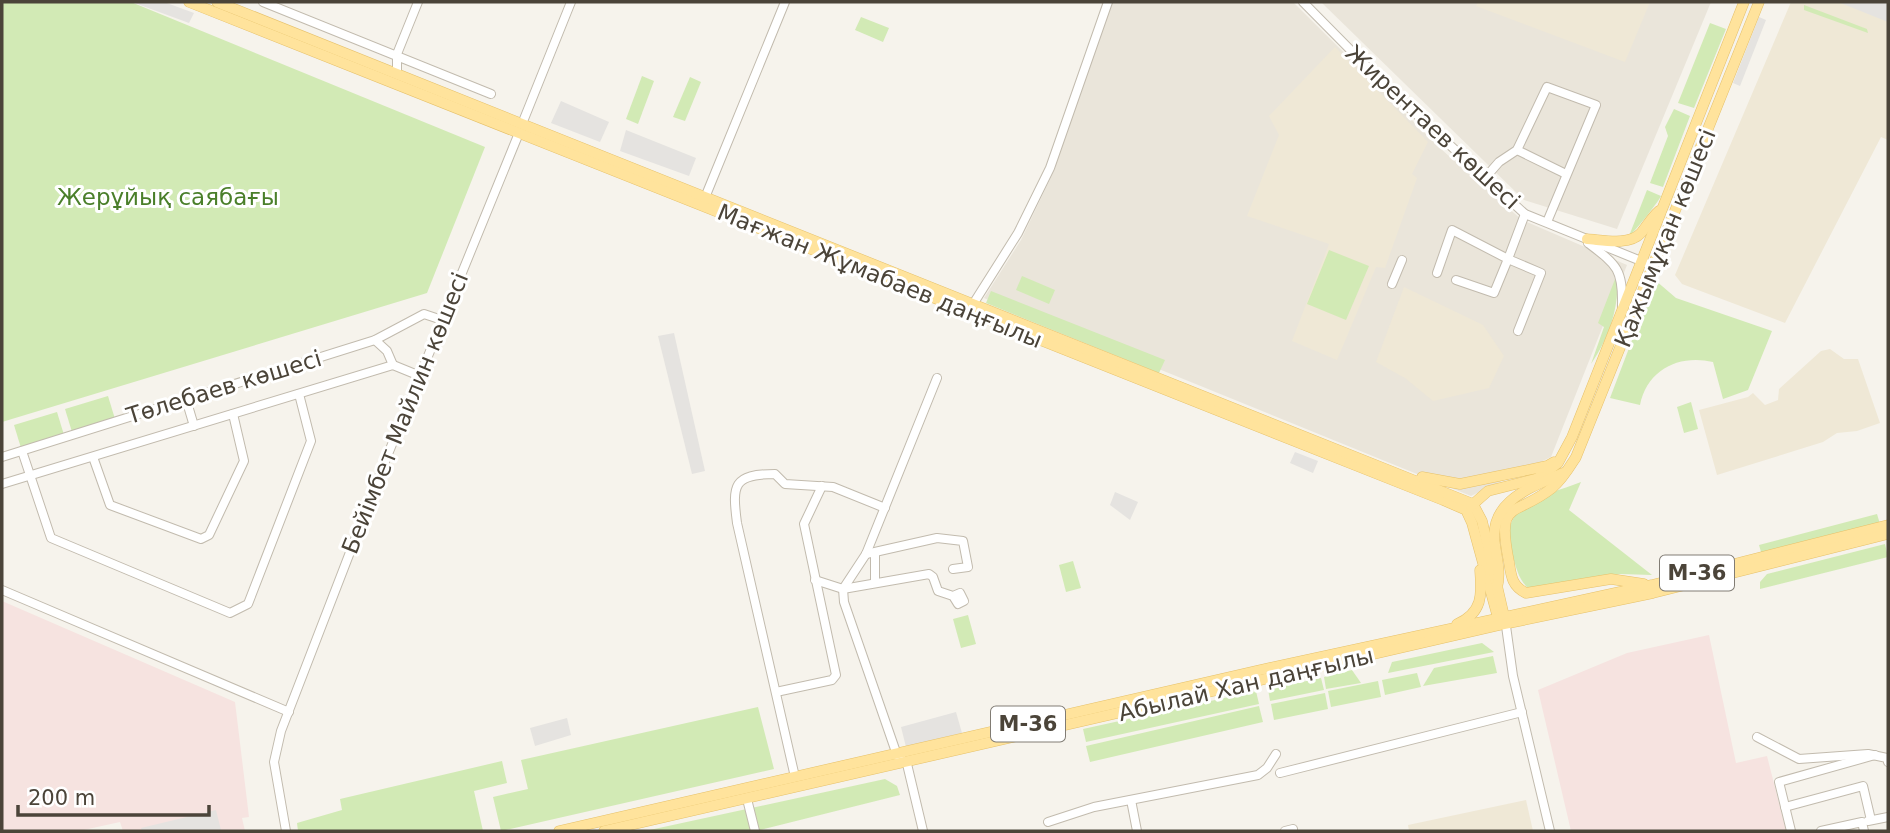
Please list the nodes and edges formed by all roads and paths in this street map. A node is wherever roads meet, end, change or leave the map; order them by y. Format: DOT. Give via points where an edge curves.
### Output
graph roads {
  1 [pos="189,2"];
  2 [pos="217,2"];
  3 [pos="263,2"];
  4 [pos="418,2"];
  5 [pos="571,2"];
  6 [pos="785,2"];
  7 [pos="1108,2"];
  8 [pos="1303,2"];
  9 [pos="1745,2"];
  10 [pos="1759,2"];
  11 [pos="397,54"];
  12 [pos="397,73"];
  13 [pos="491,94"];
  14 [pos="521,129"];
  15 [pos="1517,150"];
  16 [pos="1566,174"];
  17 [pos="1485,178"];
  18 [pos="704,200"];
  19 [pos="1662,209"];
  20 [pos="1525,214"];
  21 [pos="1546,222"];
  22 [pos="1584,238"];
  23 [pos="1508,259"];
  24 [pos="1402,260"];
  25 [pos="1641,261"];
  26 [pos="1653,267"];
  27 [pos="1437,273"];
  28 [pos="1456,280"];
  29 [pos="1392,284"];
  30 [pos="971,307"];
  31 [pos="1621,310"];
  32 [pos="442,320"];
  33 [pos="1518,331"];
  34 [pos="375,340"];
  35 [pos="393,365"];
  36 [pos="420,376"];
  37 [pos="937,378"];
  38 [pos="299,394"];
  39 [pos="186,399"];
  40 [pos="233,414"];
  41 [pos="194,426"];
  42 [pos="22,451"];
  43 [pos="1565,453"];
  44 [pos="2,457"];
  45 [pos="93,457"];
  46 [pos="1567,471"];
  47 [pos="30,476"];
  48 [pos="1410,477"];
  49 [pos="1538,478"];
  50 [pos="2,484"];
  51 [pos="822,486"];
  52 [pos="1470,507"];
  53 [pos="885,508"];
  54 [pos="1888,525"];
  55 [pos="1888,534"];
  56 [pos="1480,552"];
  57 [pos="870,554"];
  58 [pos="953,569"];
  59 [pos="815,580"];
  60 [pos="875,583"];
  61 [pos="1652,585"];
  62 [pos="842,589"];
  63 [pos="1497,589"];
  64 [pos="2,590"];
  65 [pos="953,596"];
  66 [pos="1502,621"];
  67 [pos="1427,634"];
  68 [pos="776,692"];
  69 [pos="289,712"];
  70 [pos="1522,712"];
  71 [pos="1757,737"];
  72 [pos="1276,754"];
  73 [pos="897,755"];
  74 [pos="1875,755"];
  75 [pos="1888,762"];
  76 [pos="906,764"];
  77 [pos="1280,773"];
  78 [pos="795,777"];
  79 [pos="747,799"];
  80 [pos="1131,800"];
  81 [pos="1785,807"];
  82 [pos="1888,817"];
  83 [pos="1048,822"];
  84 [pos="1866,824"];
  85 [pos="286,831"];
  86 [pos="559,831"];
  87 [pos="604,831"];
  88 [pos="755,831"];
  89 [pos="923,831"];
  90 [pos="1137,831"];
  91 [pos="1550,831"];
  92 [pos="1791,831"];
  93 [pos="1821,831"];
  1 -- 14 [label="main road, Мағжан Жұмабаев даңғылы"];
  2 -- 12 [label="main road, Мағжан Жұмабаев даңғылы"];
  3 -- 11 [label="street"];
  4 -- 11 [label="street"];
  5 -- 14 [label="street, Бейімбет Майлин көшесі"];
  6 -- 18 [label="street"];
  7 -- 30 [label="street" via="1050,168 1018,233"];
  8 -- 17 [label="street, Жирентаев көшесі"];
  9 -- 19 [label="main road, Қажымұқан көшесі"];
  10 -- 26 [label="main road, Қажымұқан көшесі"];
  11 -- 12 [label="street"];
  11 -- 13 [label="street"];
  12 -- 14 [label="main road, Мағжан Жұмабаев даңғылы"];
  14 -- 18 [label="main road, Мағжан Жұмабаев даңғылы"];
  14 -- 32 [label="street, Бейімбет Майлин көшесі"];
  15 -- 16 [label="street"];
  15 -- 16 [label="street" via="1547,87 1596,105"];
  15 -- 17 [label="street"];
  16 -- 21 [label="street"];
  17 -- 20 [label="street, Жирентаев көшесі"];
  18 -- 30 [label="main road, Мағжан Жұмабаев даңғылы"];
  19 -- 22 [label="main road" via="1628,241"];
  19 -- 25 [label="main road, Қажымұқан көшесі"];
  20 -- 21 [label="street, Жирентаев көшесі"];
  20 -- 23 [label="street"];
  21 -- 22 [label="street, Жирентаев көшесі"];
  22 -- 25 [label="street, Жирентаев көшесі"];
  22 -- 31 [label="street" via="1619,270"];
  23 -- 27 [label="street" via="1452,230"];
  23 -- 28 [label="street" via="1494,293"];
  23 -- 33 [label="street" via="1541,273"];
  24 -- 29 [label="street"];
  25 -- 26 [label="street, Жирентаев көшесі"];
  25 -- 31 [label="main road, Қажымұқан көшесі"];
  26 -- 46 [label="main road, Қажымұқан көшесі" via="1587,434"];
  30 -- 48 [label="main road, Мағжан Жұмабаев даңғылы"];
  30 -- 52 [label="main road, Мағжан Жұмабаев даңғылы"];
  31 -- 43 [label="main road, Қажымұқан көшесі"];
  32 -- 34 [label="street, Төлебаев көшесі" via="424,314"];
  32 -- 36 [label="street, Бейімбет Майлин көшесі"];
  34 -- 35 [label="street"];
  34 -- 39 [label="street, Төлебаев көшесі"];
  35 -- 36 [label="street"];
  35 -- 38 [label="street"];
  36 -- 69 [label="street, Бейімбет Майлин көшесі"];
  37 -- 53 [label="street"];
  38 -- 40 [label="street"];
  38 -- 47 [label="street" via="311,441 248,604 230,613 51,538"];
  39 -- 41 [label="street"];
  39 -- 42 [label="street, Төлебаев көшесі"];
  40 -- 41 [label="street"];
  40 -- 45 [label="street" via="244,461 209,535 201,539 110,505"];
  41 -- 45 [label="street"];
  42 -- 44 [label="street, Төлебаев көшесі"];
  42 -- 47 [label="street"];
  43 -- 48 [label="main road" via="1547,466 1460,484"];
  43 -- 49 [label="main road"];
  45 -- 47 [label="street"];
  46 -- 49 [label="main road"];
  46 -- 61 [label="main road" via="1555,486 1520,504 1508,516 1503,534 1517,589 1536,593 1611,579"];
  46 -- 63 [label="main road" via="1512,497 1499,513 1494,529 1500,577"];
  47 -- 50 [label="street"];
  48 -- 52 [label="main road, Мағжан Жұмабаев даңғылы"];
  49 -- 52 [label="main road" via="1488,491"];
  51 -- 53 [label="street"];
  51 -- 59 [label="street" via="804,524"];
  51 -- 68 [label="street" via="785,484 775,474 745,477 736,484 734,505"];
  52 -- 56 [label="main road"];
  52 -- 63 [label="main road" via="1482,521"];
  53 -- 57 [label="street"];
  54 -- 61 [label="main road, Абылай Хан даңғылы / M-36"];
  55 -- 66 [label="main road, Абылай Хан даңғылы / M-36" via="1732,575"];
  56 -- 66 [label="main road"];
  56 -- 67 [label="main road" via="1482,593 1476,610 1463,622"];
  57 -- 58 [label="street" via="937,538 963,541 968,567"];
  57 -- 60 [label="street"];
  57 -- 62 [label="street"];
  59 -- 62 [label="street"];
  59 -- 68 [label="street" via="836,675 832,680"];
  60 -- 62 [label="street"];
  60 -- 65 [label="street" via="929,574 938,591"];
  61 -- 66 [label="main road, Абылай Хан даңғылы / M-36"];
  62 -- 73 [label="street"];
  63 -- 66 [label="main road"];
  64 -- 69 [label="street"];
  66 -- 67 [label="main road, Абылай Хан даңғылы / M-36"];
  66 -- 70 [label="street"];
  66 -- 76 [label="main road, Абылай Хан даңғылы / M-36"];
  67 -- 73 [label="main road, Абылай Хан даңғылы / M-36"];
  68 -- 78 [label="street"];
  69 -- 85 [label="street, Бейімбет Майлин көшесі" via="274,762"];
  70 -- 77 [label="street"];
  70 -- 91 [label="street"];
  71 -- 74 [label="street" via="1799,759"];
  72 -- 80 [label="street" via="1258,775"];
  73 -- 76 [label="street"];
  73 -- 78 [label="main road, Абылай Хан даңғылы / M-36"];
  74 -- 75 [label="street"];
  74 -- 81 [label="street" via="1779,782"];
  76 -- 79 [label="main road, Абылай Хан даңғылы / M-36"];
  76 -- 89 [label="street"];
  78 -- 86 [label="main road, Абылай Хан даңғылы / M-36"];
  79 -- 87 [label="main road, Абылай Хан даңғылы / M-36"];
  79 -- 88 [label="street"];
  80 -- 83 [label="street"];
  80 -- 90 [label="street"];
  81 -- 84 [label="street" via="1863,786"];
  81 -- 92 [label="street"];
  82 -- 84 [label="street"];
  84 -- 93 [label="street"];
}
